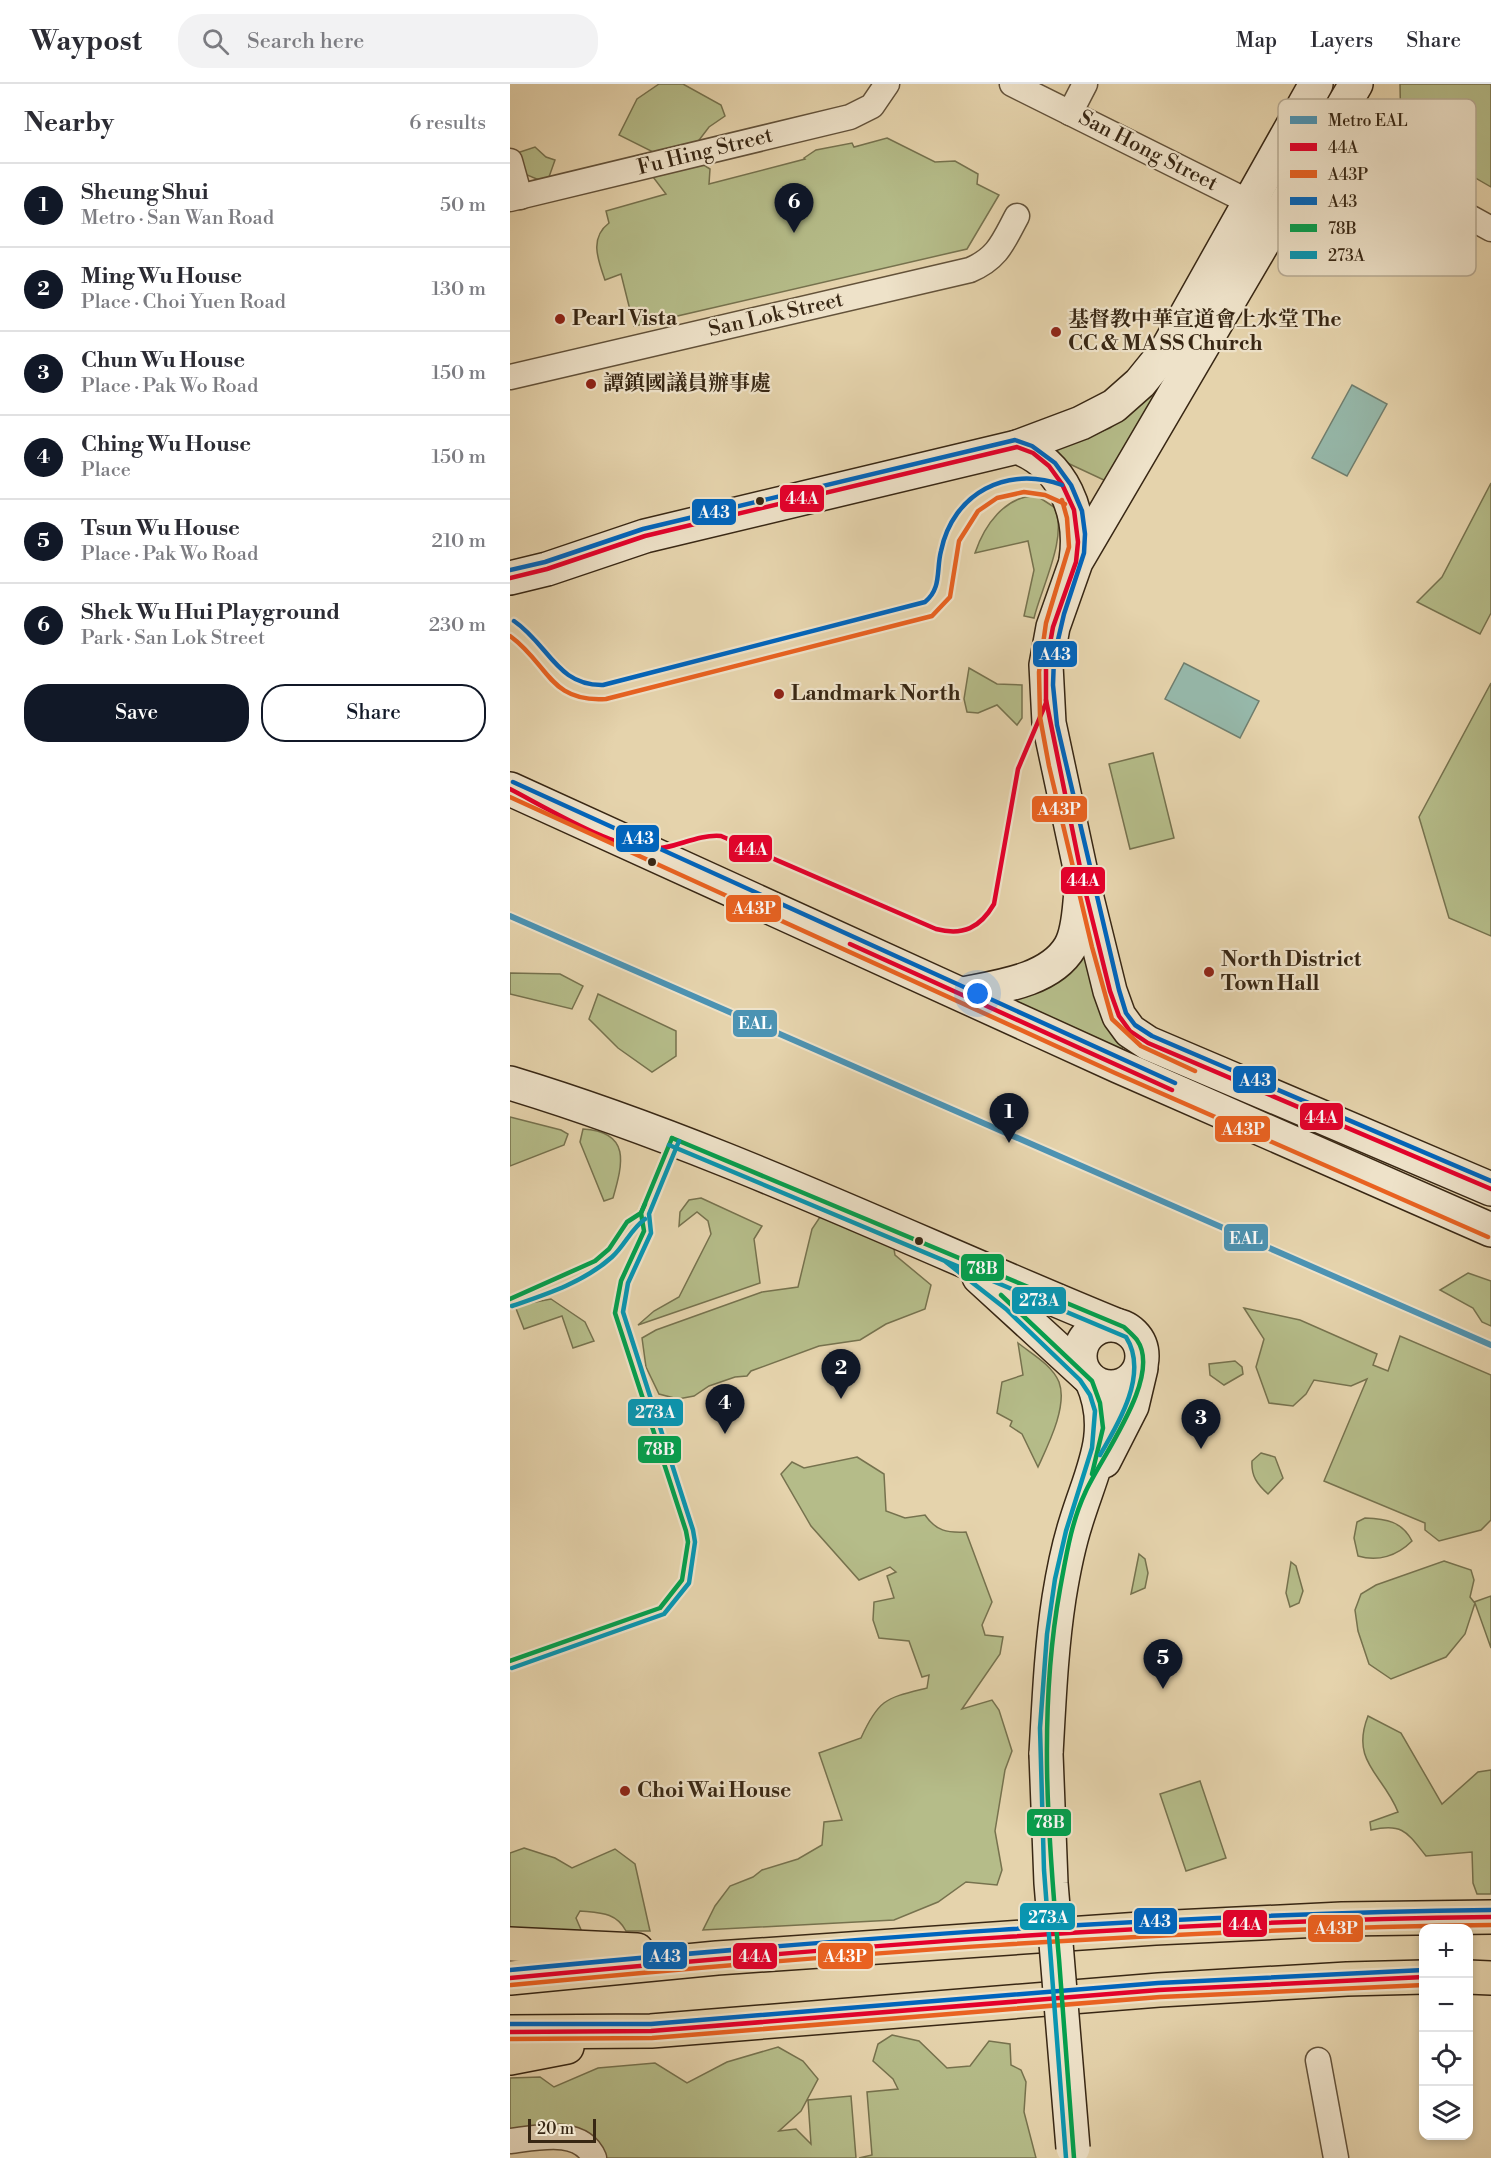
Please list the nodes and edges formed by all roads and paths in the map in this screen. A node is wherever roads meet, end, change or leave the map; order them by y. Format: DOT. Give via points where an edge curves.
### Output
graph roads {
  1 [pos="887,84"];
  2 [pos="1012,84"];
  3 [pos="1085,84"];
  4 [pos="1316,84"];
  5 [pos="1356,84"];
  6 [pos="1307,99"];
  7 [pos="1348,99"];
  8 [pos="1070,112"];
  9 [pos="1278,153"];
  10 [pos="510,161"];
  11 [pos="515,198"];
  12 [pos="1251,203"];
  13 [pos="1017,216"];
  14 [pos="1278,217"];
  15 [pos="1476,221"];
  16 [pos="1491,229"];
  17 [pos="510,377"];
  18 [pos="1017,447"];
  19 [pos="1076,562"];
  20 [pos="511,574"];
  21 [pos="510,789"];
  22 [pos="1083,882"];
  23 [pos="962,994"];
  24 [pos="510,1083"];
  25 [pos="1491,1189"];
  26 [pos="1491,1230"];
  27 [pos="951,1256"];
  28 [pos="1116,1325"];
  29 [pos="1141,1368"];
  30 [pos="1089,1378"];
  31 [pos="1089,1484"];
  32 [pos="1491,1917"];
  33 [pos="510,1944"];
  34 [pos="717,1958"];
  35 [pos="510,1977"];
  36 [pos="1419,1977"];
  37 [pos="1473,1977"];
  38 [pos="1491,1978"];
  39 [pos="651,2031"];
  40 [pos="510,2032"];
  41 [pos="510,2058"];
  42 [pos="1318,2060"];
  43 [pos="510,2141"];
  44 [pos="1073,2153"];
  45 [pos="594,2158"];
  46 [pos="1336,2158"];
  1 -- 11 [label="street, Fu Hing Street" via="872,106 850,117"];
  2 -- 8 [label="street, San Hong Street"];
  3 -- 8 [label="street"];
  4 -- 6 [label="street"];
  5 -- 7 [label="street"];
  8 -- 12 [label="street, San Hong Street"];
  9 -- 12 [label="street"];
  10 -- 11 [label="street"];
  12 -- 18 [label="street" via="1175,336 1140,383 1100,414"];
  13 -- 17 [label="street, San Lok Street" via="998,252 970,270"];
  14 -- 19 [label="street"];
  15 -- 16 [label="street"];
  18 -- 19 [label="street" via="1033,453 1049,466 1062,484 1077,525"];
  18 -- 20 [label="street" via="645,536 547,569"];
  19 -- 22 [label="street" via="1053,627 1046,665 1046,703"];
  21 -- 23 [label="street"];
  22 -- 23 [label="street" via="1075,935 1061,957 1029,977"];
  22 -- 25 [label="street" via="1119,1016 1130,1031 1167,1051"];
  23 -- 26 [label="street"];
  24 -- 27 [label="street" via="582,1104 672,1138"];
  27 -- 28 [label="street"];
  27 -- 30 [label="street" via="1011,1303"];
  28 -- 29 [label="street" via="1131,1331 1141,1344"];
  28 -- 30 [label="street" via="1099,1327 1082,1344 1080,1360"];
  29 -- 30 [label="street" via="1123,1385 1107,1387"];
  29 -- 31 [label="street" via="1123,1427"];
  30 -- 31 [label="street" via="1100,1403 1103,1428"];
  31 -- 44 [label="street, bridge" via="1066,1557 1059,1599 1046,1754 1051,1883"];
  32 -- 34 [label="highway" via="1342,1918"];
  33 -- 34 [label="highway"];
  34 -- 35 [label="highway"];
  36 -- 39 [label="highway" via="1159,1990"];
  37 -- 38 [label="highway"];
  39 -- 40 [label="highway"];
  39 -- 41 [label="highway"];
  42 -- 46 [label="street"];
  43 -- 45 [label="street" via="565,2137 583,2144"];
}
